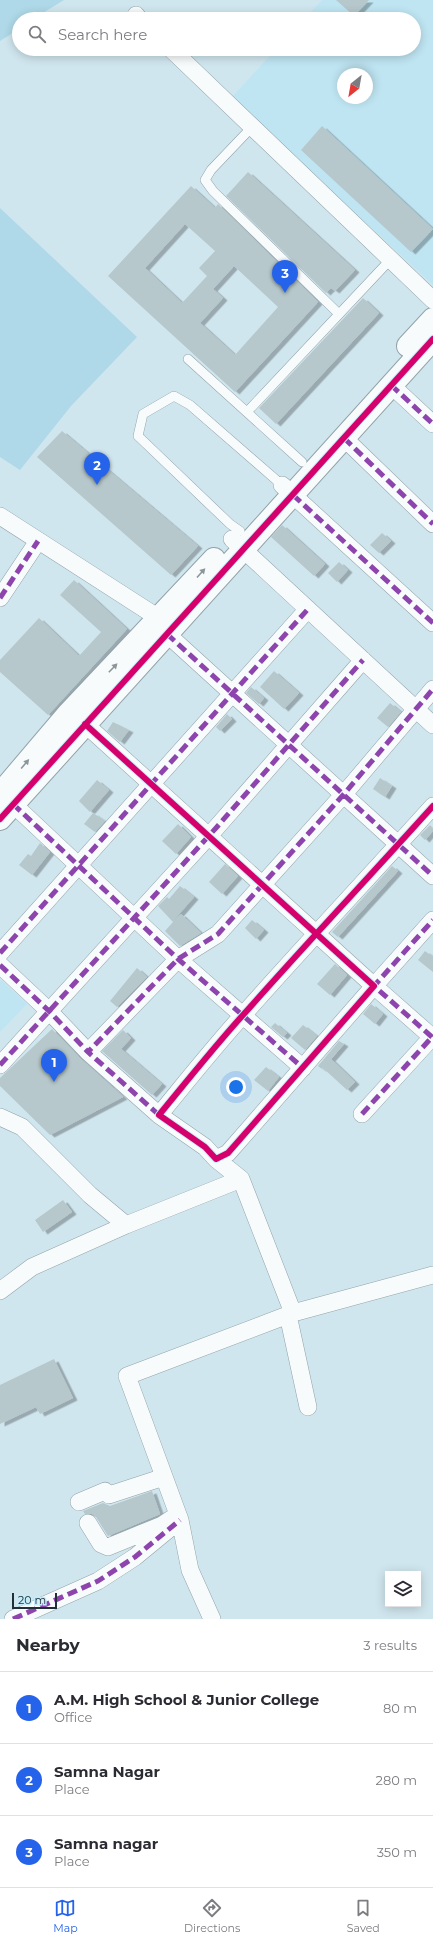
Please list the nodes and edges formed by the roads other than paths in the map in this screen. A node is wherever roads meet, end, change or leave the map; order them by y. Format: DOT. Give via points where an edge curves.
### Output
graph roads {
  1 [pos="178,56"];
  2 [pos="252,127"];
  3 [pos="390,260"];
  4 [pos="433,300"];
  5 [pos="339,314"];
  6 [pos="433,319"];
  7 [pos="433,339"];
  8 [pos="188,359"];
  9 [pos="392,386"];
  10 [pos="247,412"];
  11 [pos="433,424"];
  12 [pos="344,438"];
  13 [pos="302,462"];
  14 [pos="287,490"];
  15 [pos="0,516"];
  16 [pos="433,524"];
  17 [pos="239,540"];
  18 [pos="38,542"];
  19 [pos="0,598"];
  20 [pos="308,609"];
  21 [pos="433,623"];
  22 [pos="167,627"];
  23 [pos="363,660"];
  24 [pos="433,689"];
  25 [pos="233,693"];
  26 [pos="416,708"];
  27 [pos="85,724"];
  28 [pos="433,724"];
  29 [pos="289,745"];
  30 [pos="151,784"];
  31 [pos="344,794"];
  32 [pos="4,806"];
  33 [pos="433,806"];
  34 [pos="209,836"];
  35 [pos="398,845"];
  36 [pos="79,865"];
  37 [pos="433,876"];
  38 [pos="263,884"];
  39 [pos="134,918"];
  40 [pos="433,920"];
  41 [pos="316,934"];
  42 [pos="0,953"];
  43 [pos="178,959"];
  44 [pos="0,965"];
  45 [pos="374,986"];
  46 [pos="49,1011"];
  47 [pos="242,1016"];
  48 [pos="432,1036"];
  49 [pos="88,1052"];
  50 [pos="0,1065"];
  51 [pos="303,1068"];
  52 [pos="362,1114"];
  53 [pos="159,1115"];
  54 [pos="0,1117"];
  55 [pos="216,1159"];
  56 [pos="241,1179"];
  57 [pos="126,1224"];
  58 [pos="433,1275"];
  59 [pos="0,1291"];
  60 [pos="290,1314"];
  61 [pos="308,1407"];
  62 [pos="160,1478"];
  63 [pos="79,1502"];
  64 [pos="175,1518"];
  65 [pos="88,1523"];
  66 [pos="13,1619"];
  67 [pos="212,1619"];
  1 -- 2 [label="street"];
  2 -- 3 [label="street"];
  2 -- 5 [label="lane" via="204,180"];
  3 -- 4 [label="street"];
  3 -- 5 [label="lane"];
  5 -- 10 [label="lane"];
  6 -- 13 [label="street"];
  7 -- 9 [label="street"];
  8 -- 10 [label="lane"];
  9 -- 11 [label="street"];
  9 -- 12 [label="street"];
  10 -- 13 [label="lane"];
  12 -- 14 [label="street"];
  12 -- 16 [label="street"];
  13 -- 14 [label="street"];
  14 -- 17 [label="street"];
  14 -- 17 [label="lane" via="190,405 174,396 143,414 138,436 230,524"];
  14 -- 21 [label="street"];
  15 -- 18 [label="street"];
  17 -- 20 [label="street"];
  17 -- 22 [label="street"];
  18 -- 19 [label="street"];
  18 -- 22 [label="street"];
  20 -- 23 [label="street"];
  20 -- 25 [label="street"];
  22 -- 25 [label="street"];
  22 -- 27 [label="street"];
  32 -- 22 [label="street, one-way" via="67,715"];
  23 -- 26 [label="street"];
  23 -- 29 [label="street"];
  24 -- 26 [label="street"];
  25 -- 29 [label="street"];
  25 -- 30 [label="street"];
  26 -- 28 [label="street"];
  26 -- 31 [label="street"];
  27 -- 30 [label="street"];
  27 -- 32 [label="street"];
  29 -- 31 [label="street"];
  29 -- 34 [label="street"];
  30 -- 34 [label="street"];
  30 -- 36 [label="street"];
  31 -- 35 [label="street"];
  31 -- 38 [label="street"];
  32 -- 36 [label="street"];
  33 -- 35 [label="street"];
  34 -- 38 [label="street"];
  34 -- 39 [label="street"];
  35 -- 37 [label="street"];
  35 -- 41 [label="street"];
  36 -- 39 [label="street"];
  36 -- 42 [label="street"];
  38 -- 41 [label="street"];
  38 -- 43 [label="street" via="218,934"];
  39 -- 43 [label="street"];
  39 -- 46 [label="street"];
  40 -- 45 [label="street"];
  41 -- 45 [label="street"];
  41 -- 47 [label="street"];
  43 -- 47 [label="street"];
  43 -- 49 [label="street"];
  44 -- 46 [label="street"];
  45 -- 48 [label="street"];
  45 -- 51 [label="street"];
  46 -- 49 [label="street"];
  46 -- 50 [label="street"];
  47 -- 51 [label="street"];
  47 -- 53 [label="street"];
  48 -- 52 [label="street"];
  49 -- 53 [label="street"];
  51 -- 55 [label="street" via="228,1153"];
  53 -- 55 [label="street" via="205,1147"];
  54 -- 57 [label="street" via="22,1127 90,1195"];
  55 -- 56 [label="street"];
  56 -- 57 [label="street"];
  56 -- 60 [label="street"];
  57 -- 59 [label="street" via="32,1267"];
  58 -- 60 [label="street"];
  60 -- 61 [label="street"];
  60 -- 62 [label="street" via="127,1376"];
  62 -- 63 [label="street" via="109,1496 105,1491"];
  62 -- 64 [label="street"];
  64 -- 65 [label="street" via="108,1547 101,1544"];
  64 -- 66 [label="street" via="135,1557 98,1581"];
  64 -- 67 [label="street" via="190,1570"];
}
